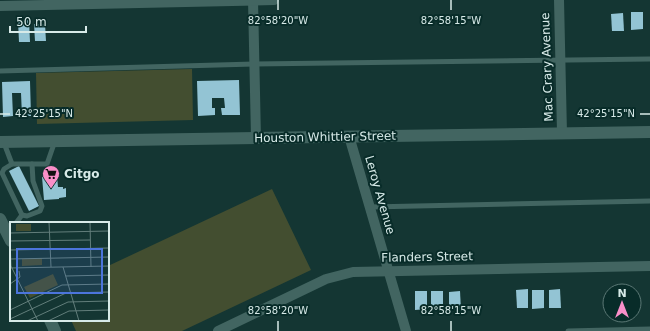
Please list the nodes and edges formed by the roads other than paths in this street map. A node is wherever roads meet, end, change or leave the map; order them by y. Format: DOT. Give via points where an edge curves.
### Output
graph roads {
  1 [pos="253,0"];
  2 [pos="274,0"];
  3 [pos="558,0"];
  4 [pos="0,6"];
  5 [pos="650,58"];
  6 [pos="560,60"];
  7 [pos="254,64"];
  8 [pos="0,71"];
  9 [pos="650,132"];
  10 [pos="562,133"];
  11 [pos="349,136"];
  12 [pos="256,138"];
  13 [pos="55,141"];
  14 [pos="2,142"];
  15 [pos="12,164"];
  16 [pos="32,164"];
  17 [pos="1,174"];
  18 [pos="650,201"];
  19 [pos="370,207"];
  20 [pos="22,215"];
  21 [pos="0,219"];
  22 [pos="17,222"];
  23 [pos="7,236"];
  24 [pos="650,266"];
  25 [pos="389,270"];
  26 [pos="51,321"];
  27 [pos="650,329"];
  28 [pos="56,331"];
  29 [pos="218,331"];
  30 [pos="406,331"];
  31 [pos="568,331"];
  1 -- 2 [label="street"];
  1 -- 4 [label="street"];
  1 -- 7 [label="street"];
  3 -- 6 [label="street, Mac Crary Avenue"];
  5 -- 6 [label="lane"];
  6 -- 7 [label="lane"];
  6 -- 10 [label="street, Mac Crary Avenue"];
  7 -- 8 [label="lane"];
  7 -- 12 [label="street"];
  9 -- 10 [label="street, Houston Whittier Street"];
  10 -- 11 [label="street, Houston Whittier Street"];
  11 -- 12 [label="street, Houston Whittier Street"];
  11 -- 19 [label="street, Leroy Avenue"];
  12 -- 13 [label="street, Houston Whittier Street"];
  13 -- 14 [label="street, Houston Whittier Street"];
  13 -- 16 [label="lane" via="47,164"];
  14 -- 15 [label="lane"];
  15 -- 16 [label="lane"];
  15 -- 17 [label="lane"];
  16 -- 20 [label="lane" via="33,181 42,206 40,211 34,214"];
  17 -- 20 [label="lane"];
  18 -- 19 [label="lane"];
  19 -- 25 [label="street, Leroy Avenue"];
  20 -- 22 [label="lane"];
  21 -- 23 [label="street"];
  24 -- 25 [label="street, Flanders Street"];
  25 -- 29 [label="street, Flanders Street" via="353,272 326,279"];
  25 -- 30 [label="street, Leroy Avenue"];
  26 -- 28 [label="street"];
  27 -- 31 [label="lane"];
}
